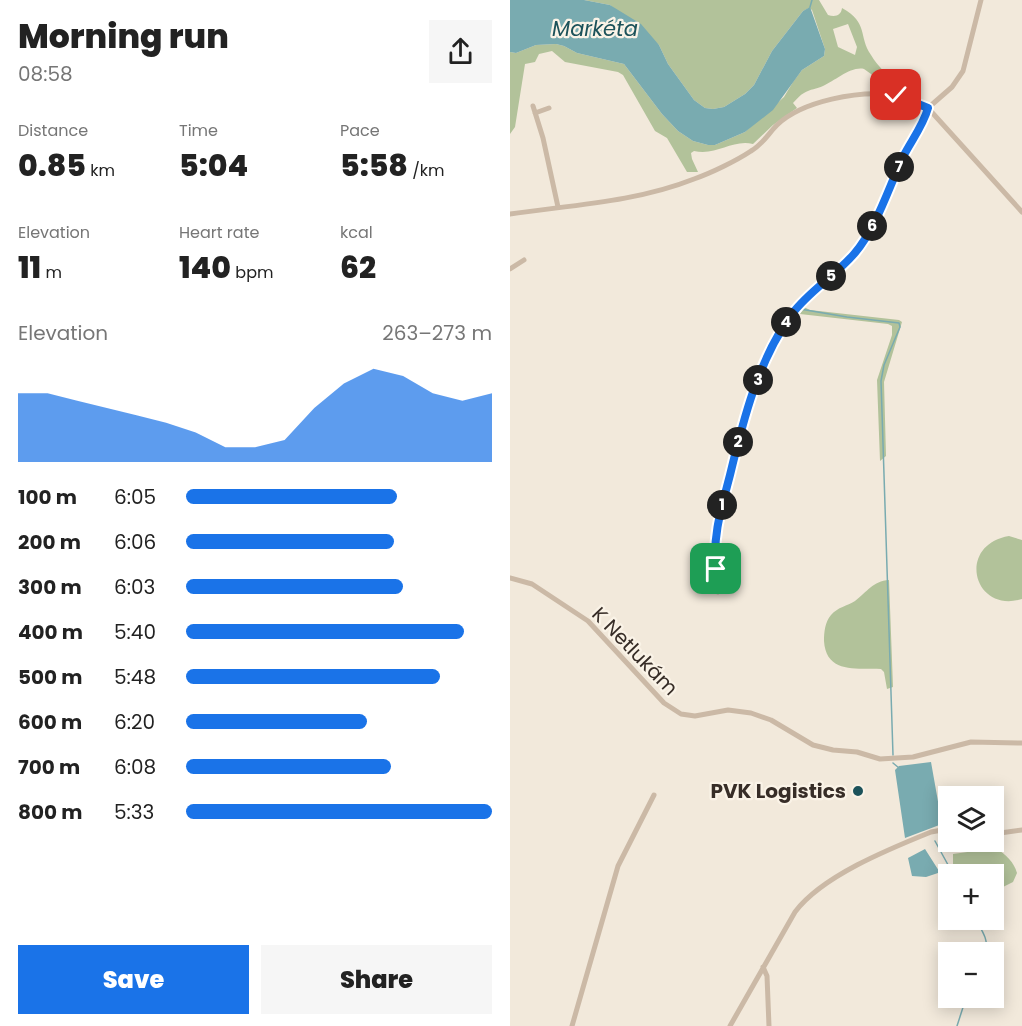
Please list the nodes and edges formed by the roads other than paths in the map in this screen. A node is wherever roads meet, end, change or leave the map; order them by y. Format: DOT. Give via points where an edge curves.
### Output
graph roads {
  1 [pos="981,0"];
  2 [pos="532,106"];
  3 [pos="549,108"];
  4 [pos="928,108"];
  5 [pos="535,113"];
  6 [pos="558,207"];
  7 [pos="1022,212"];
  8 [pos="510,214"];
  9 [pos="524,260"];
  10 [pos="510,269"];
  11 [pos="510,578"];
  12 [pos="718,592"];
  13 [pos="1022,743"];
  14 [pos="654,795"];
  15 [pos="1022,830"];
  16 [pos="938,831"];
  17 [pos="1004,832"];
  18 [pos="764,967"];
  19 [pos="572,1026"];
  20 [pos="730,1026"];
  21 [pos="770,1026"];
  1 -- 4 [label="street" via="963,71 952,87"];
  2 -- 5 [label="street"];
  3 -- 5 [label="street"];
  4 -- 6 [label="street" via="896,95 828,101 789,116 751,152 697,178 648,195"];
  4 -- 7 [label="street"];
  4 -- 12 [label="street" via="865,239 792,314 768,355 741,432 719,519 714,554"];
  5 -- 6 [label="street"];
  6 -- 8 [label="street"];
  9 -- 10 [label="street"];
  11 -- 13 [label="street, K Netlukám" via="532,584 588,621 664,703 681,714 751,712 813,745 880,759 913,757 980,741"];
  14 -- 19 [label="street" via="618,866"];
  15 -- 17 [label="street"];
  16 -- 18 [label="street" via="854,868 804,900"];
  18 -- 20 [label="street"];
  18 -- 21 [label="street"];
}
